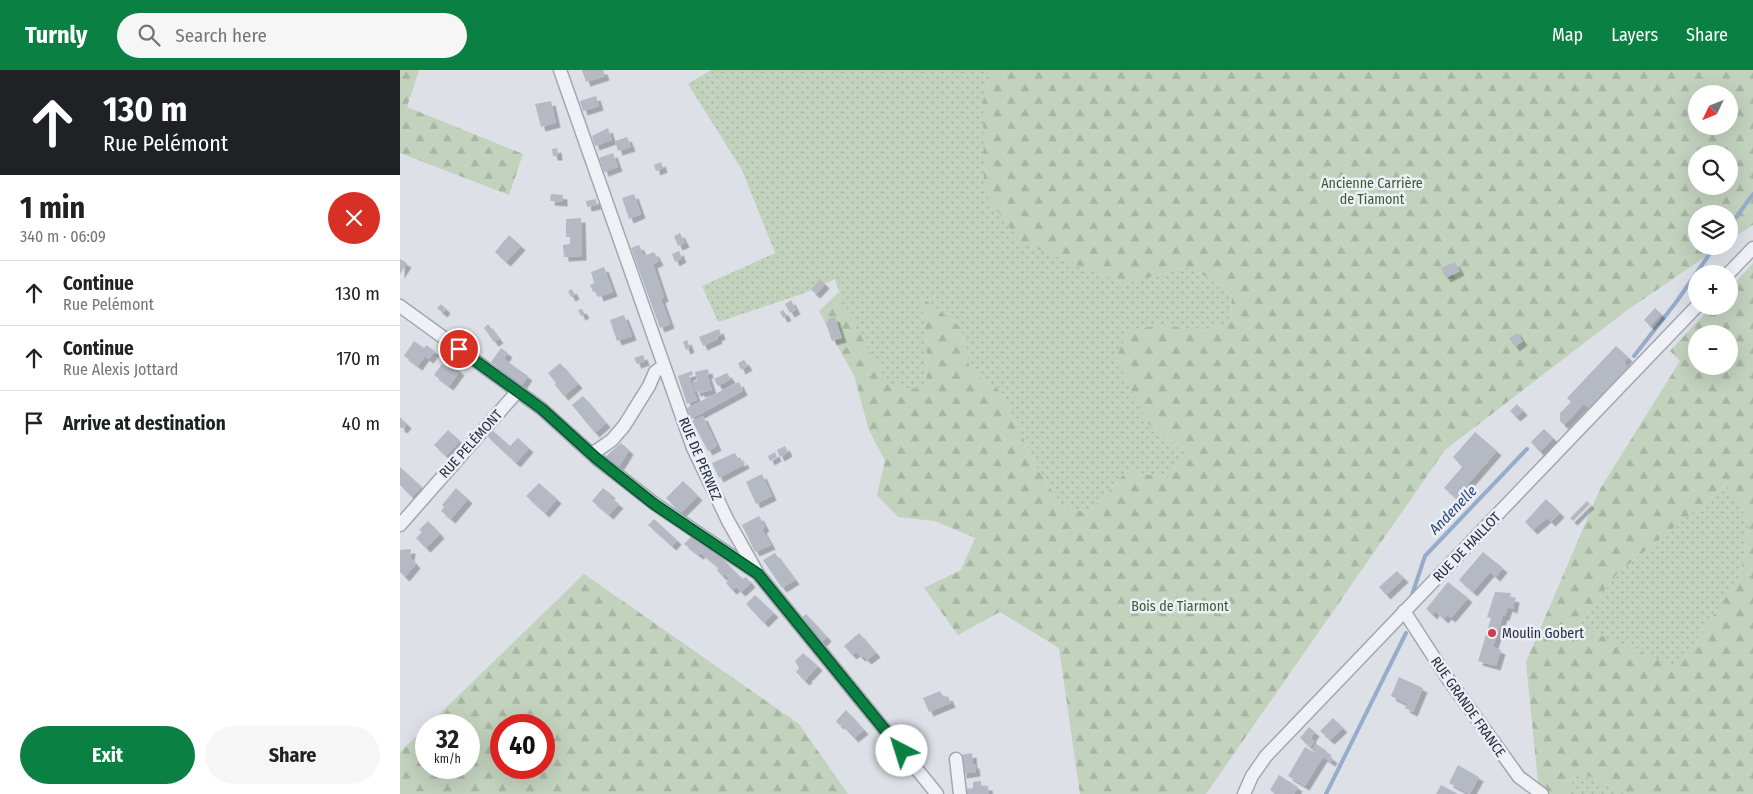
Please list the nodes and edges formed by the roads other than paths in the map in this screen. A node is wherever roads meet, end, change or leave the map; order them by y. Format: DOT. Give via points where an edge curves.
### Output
graph roads {
  1 [pos="560,70"];
  2 [pos="1753,248"];
  3 [pos="1737,265"];
  4 [pos="400,306"];
  5 [pos="1688,315"];
  6 [pos="664,366"];
  7 [pos="517,392"];
  8 [pos="592,454"];
  9 [pos="400,524"];
  10 [pos="758,574"];
  11 [pos="1404,612"];
  12 [pos="956,759"];
  13 [pos="937,794"];
  14 [pos="960,794"];
  15 [pos="1244,794"];
  16 [pos="1542,794"];
  1 -- 6 [label="street, RUE DE PERWEZ"];
  2 -- 3 [label="street"];
  4 -- 7 [label="street"];
  5 -- 11 [label="street, RUE DE HAILLOT"];
  6 -- 8 [label="street" via="656,372 624,426 612,440"];
  6 -- 10 [label="street, RUE DE PERWEZ" via="693,448"];
  7 -- 8 [label="street" via="542,409"];
  7 -- 9 [label="street, RUE PELÉMONT"];
  8 -- 10 [label="street" via="654,504"];
  10 -- 13 [label="street, RUE DE PERWEZ"];
  11 -- 15 [label="street, RUE DE HAILLOT" via="1266,756"];
  11 -- 16 [label="street, RUE GRANDE FRANCE" via="1519,777"];
  12 -- 14 [label="street"];
}
